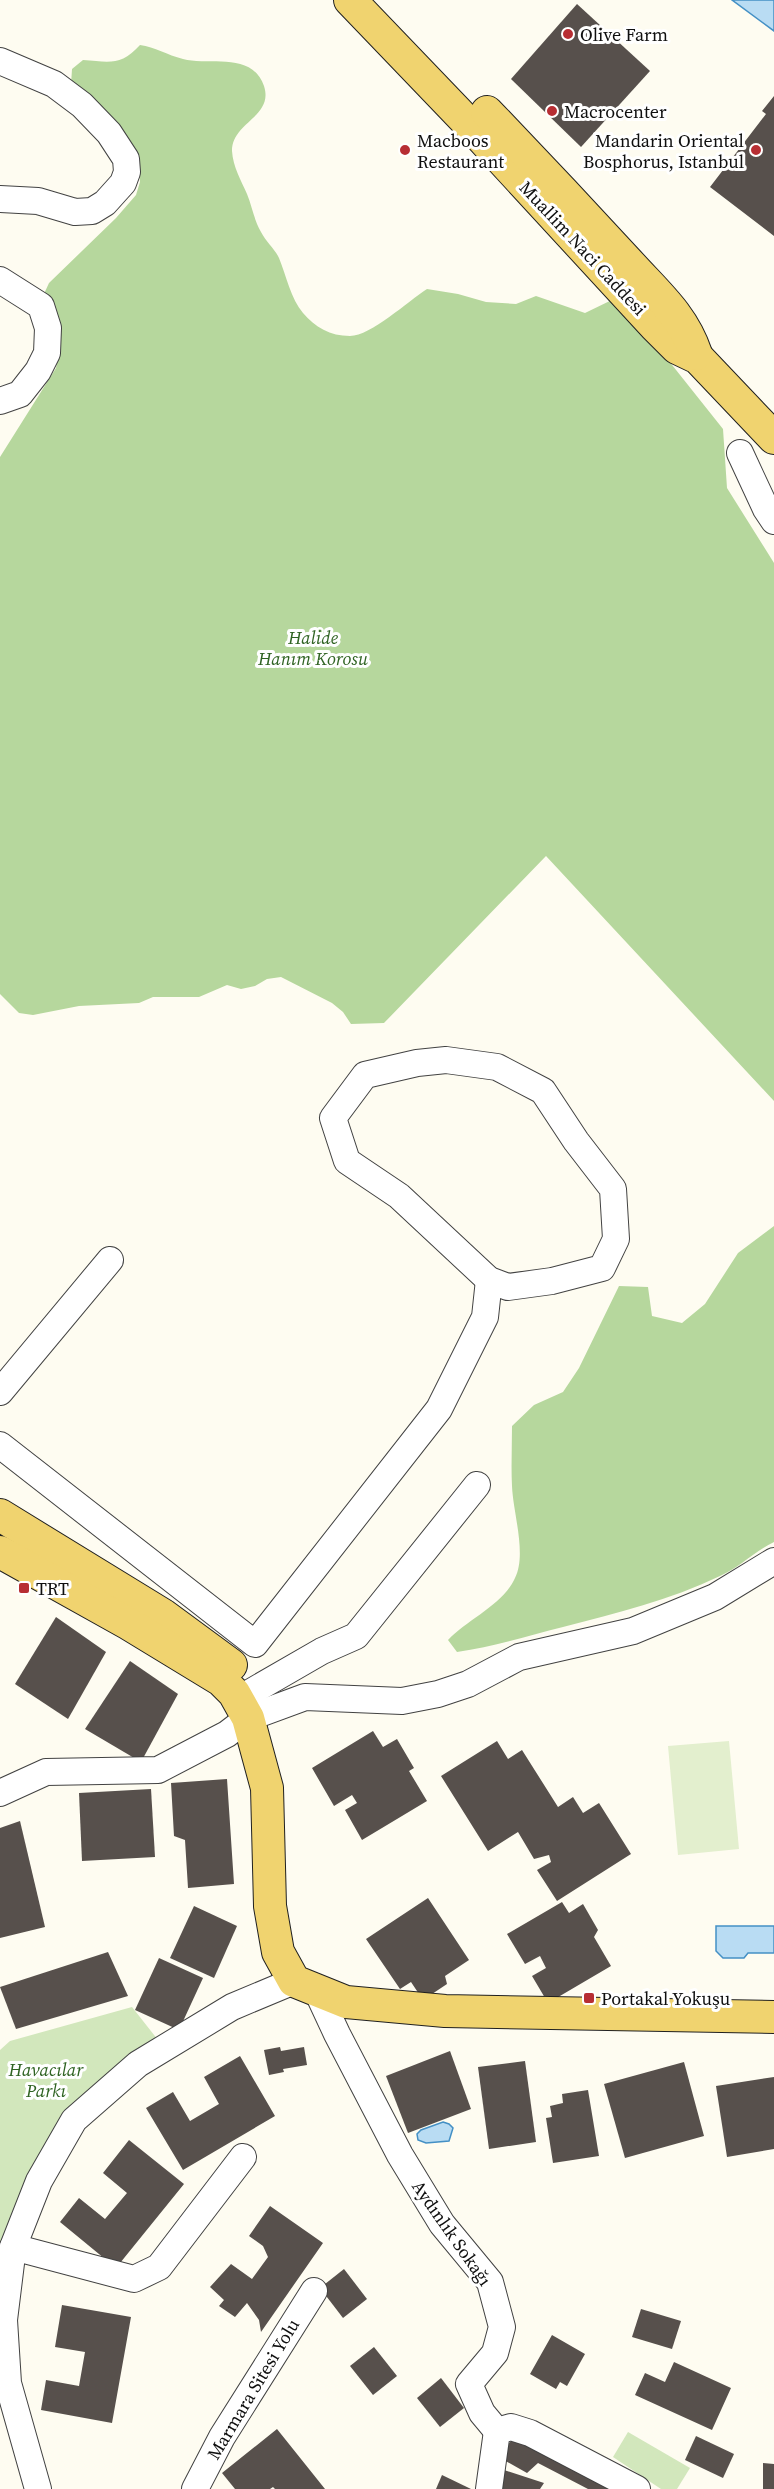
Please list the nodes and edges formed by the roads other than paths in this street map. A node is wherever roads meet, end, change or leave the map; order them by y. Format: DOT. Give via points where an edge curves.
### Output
graph roads {
  1 [pos="350,0"];
  2 [pos="378,0"];
  3 [pos="0,61"];
  4 [pos="0,199"];
  5 [pos="0,280"];
  6 [pos="698,358"];
  7 [pos="0,401"];
  8 [pos="774,438"];
  9 [pos="740,453"];
  10 [pos="774,520"];
  11 [pos="110,1260"];
  12 [pos="489,1280"];
  13 [pos="0,1392"];
  14 [pos="0,1445"];
  15 [pos="477,1485"];
  16 [pos="0,1515"];
  17 [pos="0,1552"];
  18 [pos="774,1561"];
  19 [pos="254,1707"];
  20 [pos="0,1793"];
  21 [pos="306,1986"];
  22 [pos="774,2017"];
  23 [pos="243,2157"];
  24 [pos="13,2247"];
  25 [pos="314,2291"];
  26 [pos="4,2384"];
  27 [pos="497,2431"];
  28 [pos="34,2488"];
  29 [pos="195,2489"];
  30 [pos="489,2489"];
  31 [pos="637,2489"];
  1 -- 6 [label="main road, Muallim Naci Caddesi" via="655,326 677,348"];
  2 -- 6 [label="main road, Muallim Naci Caddesi" via="581,209 667,304 689,333"];
  3 -- 4 [label="street" via="54,84 82,105 126,159 127,172 123,183 92,211 75,212 38,201"];
  5 -- 7 [label="street" via="40,306 48,328 48,354 38,371 20,394"];
  6 -- 8 [label="main road, Muallim Naci Caddesi"];
  9 -- 10 [label="street"];
  11 -- 13 [label="street"];
  12 -- 12 [label="street" via="508,1287 602,1268 616,1239 613,1189 543,1091 498,1067 446,1060 365,1075 333,1118 347,1161 399,1196"];
  12 -- 14 [label="street" via="486,1317 439,1409 255,1644"];
  15 -- 19 [label="street" via="356,1636 322,1651"];
  16 -- 19 [label="main road" via="163,1615 237,1669"];
  17 -- 19 [label="main road" via="129,1624 220,1680"];
  18 -- 19 [label="street" via="715,1597 633,1631 519,1657 468,1684 438,1694 402,1701 305,1697"];
  19 -- 20 [label="street" via="227,1734 158,1770 46,1772"];
  19 -- 21 [label="main road" via="280,1769 285,1831 270,1906 278,1952"];
  21 -- 22 [label="main road" via="346,2002 445,2011"];
  21 -- 24 [label="street" via="232,2007 138,2064 74,2120 39,2181"];
  21 -- 27 [label="street, Aydınlık Sokağı" via="337,2034 400,2155 442,2224 490,2282 502,2327 495,2353 469,2385 482,2413"];
  23 -- 24 [label="street" via="159,2267 134,2279"];
  24 -- 26 [label="street" via="4,2319"];
  25 -- 29 [label="street, Marmara Sitesi Yolu" via="222,2437"];
  26 -- 28 [label="street"];
  27 -- 30 [label="street"];
  27 -- 31 [label="street" via="511,2427 530,2433"];
}
